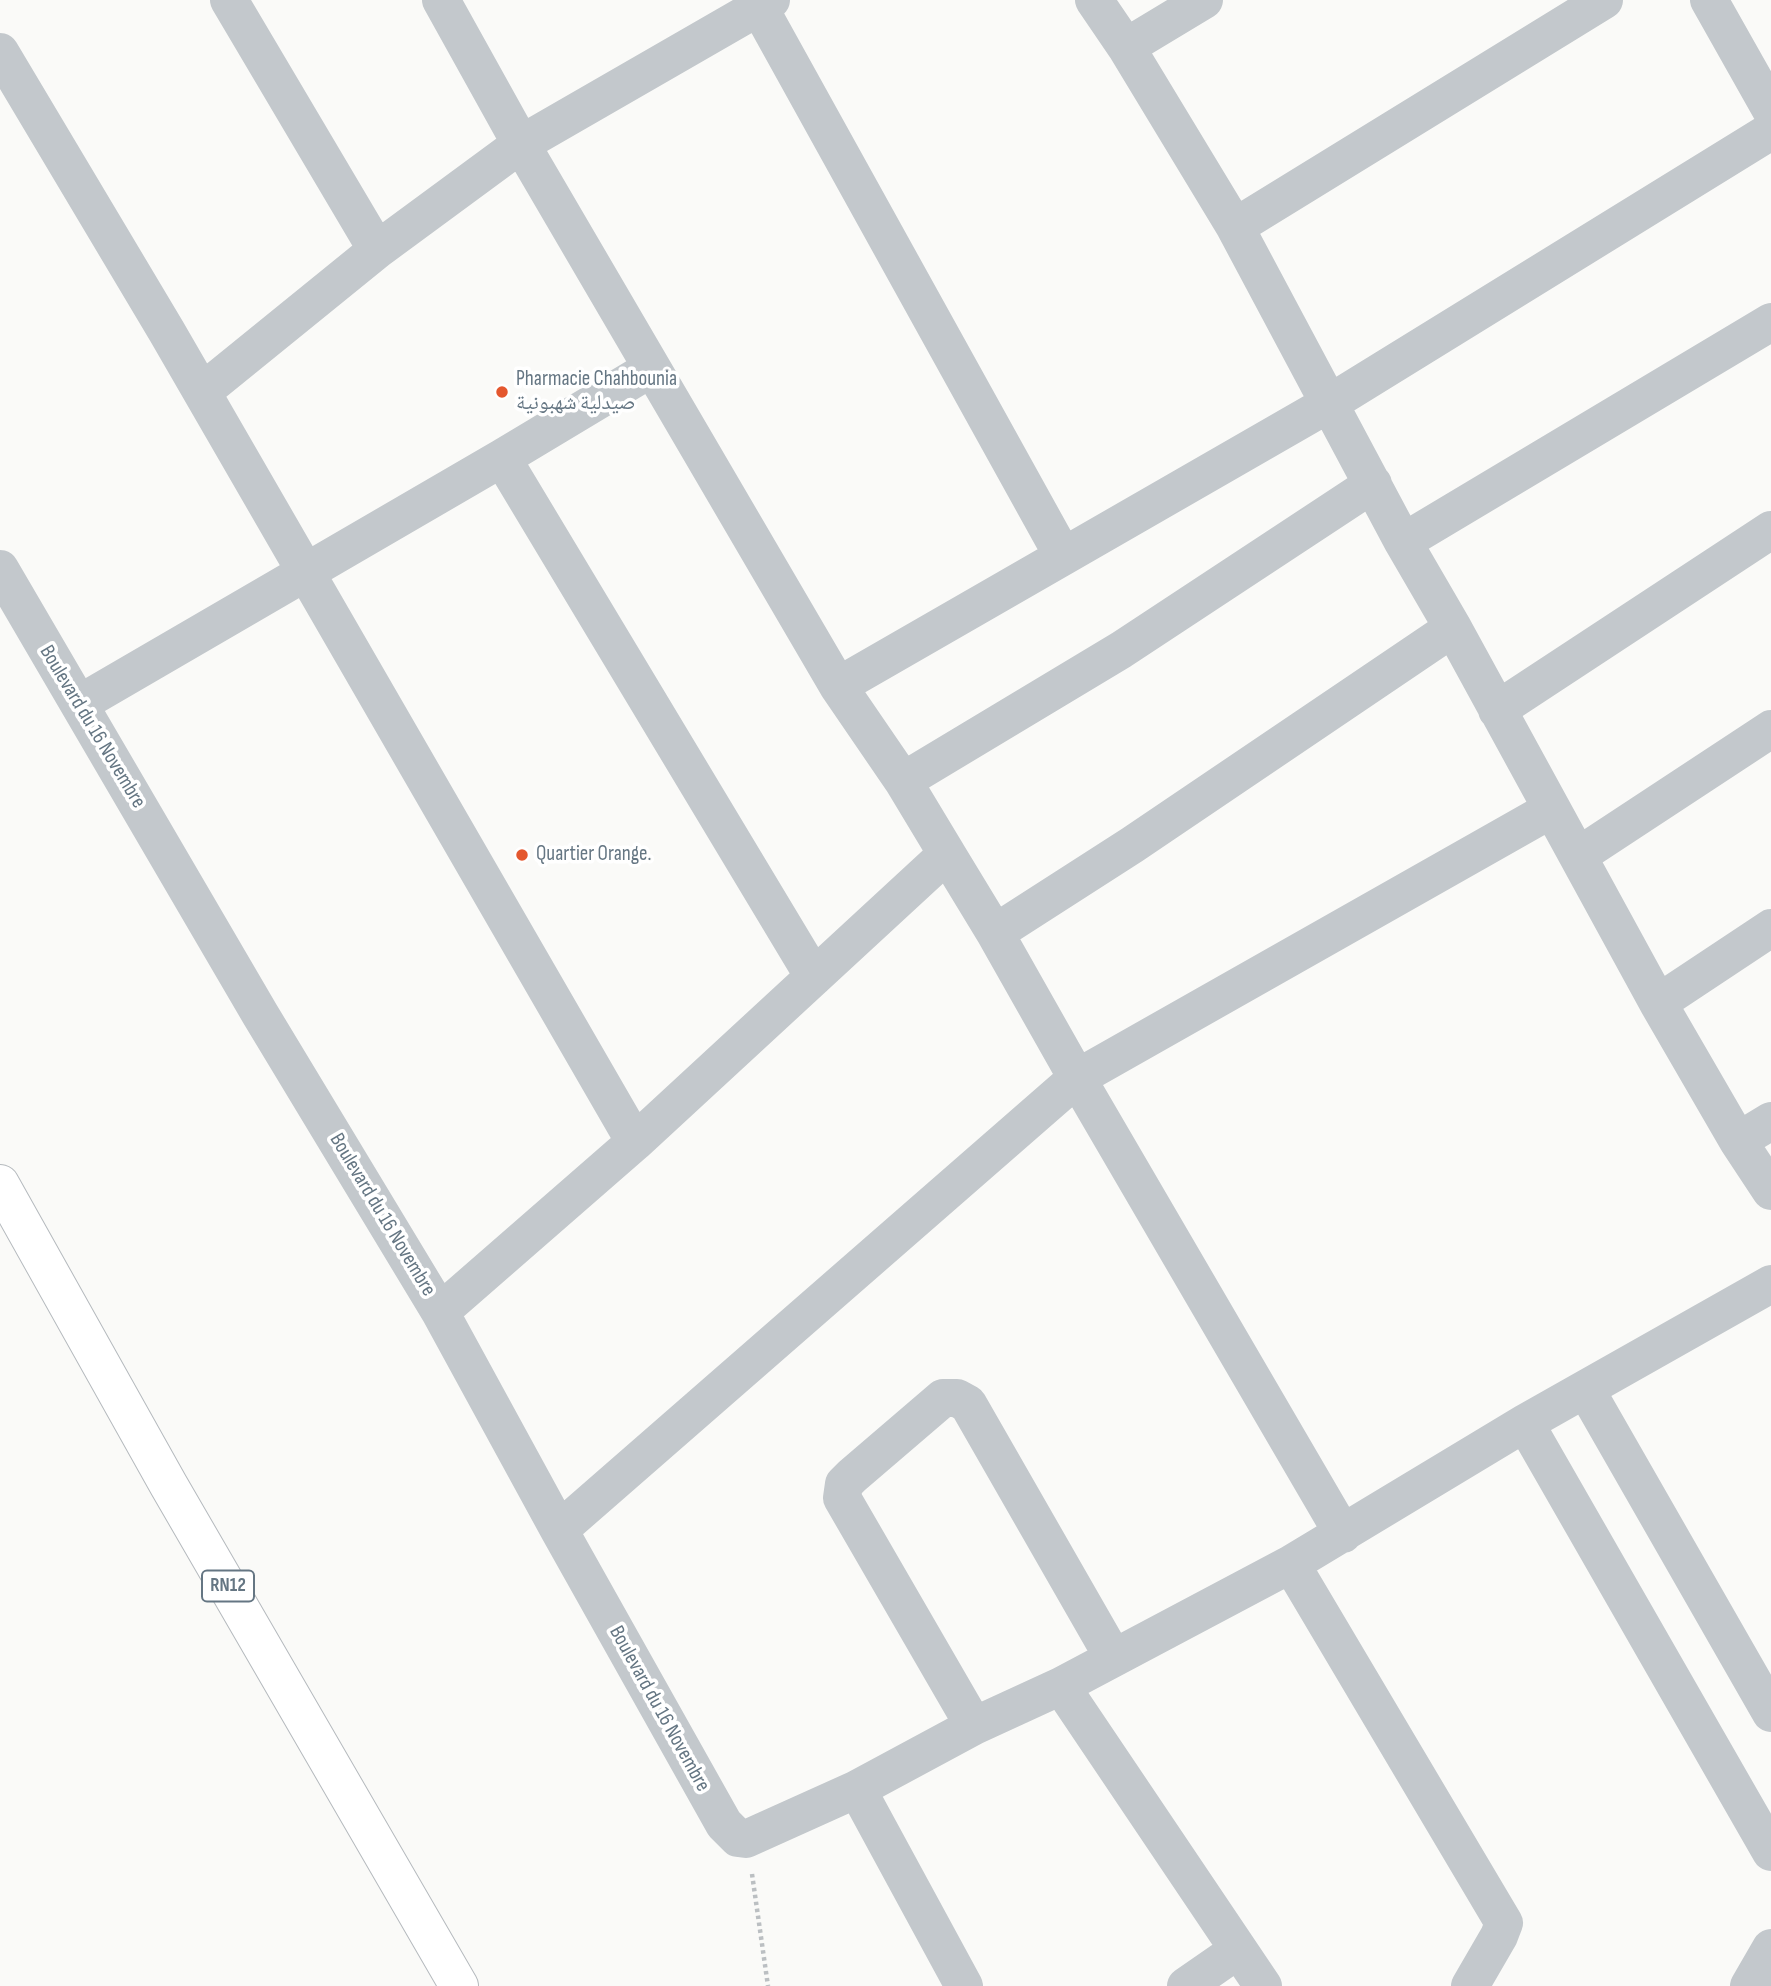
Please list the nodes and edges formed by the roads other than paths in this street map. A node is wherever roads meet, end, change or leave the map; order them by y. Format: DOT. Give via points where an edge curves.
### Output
graph roads {
  1 [pos="229,0"];
  2 [pos="441,0"];
  3 [pos="1094,0"];
  4 [pos="1204,0"];
  5 [pos="1604,0"];
  6 [pos="1709,0"];
  7 [pos="762,2"];
  8 [pos="1126,47"];
  9 [pos="0,52"];
  10 [pos="1771,110"];
  11 [pos="1771,131"];
  12 [pos="521,144"];
  13 [pos="1235,227"];
  14 [pos="377,250"];
  15 [pos="1771,322"];
  16 [pos="652,368"];
  17 [pos="202,392"];
  18 [pos="1330,402"];
  19 [pos="502,458"];
  20 [pos="1373,484"];
  21 [pos="1771,530"];
  22 [pos="1403,542"];
  23 [pos="1063,556"];
  24 [pos="0,569"];
  25 [pos="305,572"];
  26 [pos="13,621"];
  27 [pos="1453,628"];
  28 [pos="838,686"];
  29 [pos="79,704"];
  30 [pos="1497,710"];
  31 [pos="1771,729"];
  32 [pos="902,781"];
  33 [pos="1552,809"];
  34 [pos="947,854"];
  35 [pos="1578,856"];
  36 [pos="1771,928"];
  37 [pos="995,933"];
  38 [pos="814,977"];
  39 [pos="1658,1003"];
  40 [pos="1077,1078"];
  41 [pos="1771,1121"];
  42 [pos="1738,1141"];
  43 [pos="635,1142"];
  44 [pos="0,1184"];
  45 [pos="1771,1191"];
  46 [pos="1771,1284"];
  47 [pos="440,1312"];
  48 [pos="1586,1390"];
  49 [pos="1525,1423"];
  50 [pos="559,1530"];
  51 [pos="1343,1534"];
  52 [pos="1291,1564"];
  53 [pos="1113,1657"];
  54 [pos="1061,1686"];
  55 [pos="1771,1713"];
  56 [pos="974,1726"];
  57 [pos="858,1789"];
  58 [pos="1771,1852"];
  59 [pos="1771,1948"];
  60 [pos="1238,1950"];
  61 [pos="459,1986"];
  62 [pos="964,1986"];
  63 [pos="1186,1986"];
  64 [pos="1263,1986"];
  65 [pos="1470,1986"];
  66 [pos="1749,1986"];
  1 -- 14 [label="street"];
  2 -- 12 [label="street"];
  3 -- 8 [label="street"];
  4 -- 8 [label="street"];
  5 -- 13 [label="street"];
  6 -- 10 [label="street"];
  7 -- 12 [label="street"];
  7 -- 23 [label="street"];
  8 -- 13 [label="street"];
  9 -- 17 [label="street"];
  11 -- 18 [label="street"];
  12 -- 14 [label="street"];
  12 -- 16 [label="street"];
  13 -- 18 [label="street"];
  14 -- 17 [label="street"];
  15 -- 22 [label="street"];
  16 -- 19 [label="street"];
  16 -- 28 [label="street"];
  17 -- 25 [label="street"];
  18 -- 20 [label="street"];
  18 -- 23 [label="street"];
  19 -- 25 [label="street"];
  19 -- 38 [label="street"];
  20 -- 22 [label="street"];
  20 -- 32 [label="street" via="1121,650"];
  21 -- 30 [label="street"];
  22 -- 27 [label="street"];
  23 -- 28 [label="street"];
  24 -- 26 [label="street, Boulevard du 16 Novembre"];
  25 -- 29 [label="street"];
  25 -- 43 [label="street"];
  26 -- 29 [label="street, Boulevard du 16 Novembre"];
  27 -- 30 [label="street"];
  27 -- 37 [label="street"];
  28 -- 32 [label="street"];
  29 -- 47 [label="street, Boulevard du 16 Novembre"];
  30 -- 33 [label="street"];
  31 -- 35 [label="street"];
  32 -- 34 [label="street"];
  33 -- 35 [label="street"];
  33 -- 40 [label="street"];
  34 -- 37 [label="street"];
  34 -- 38 [label="street"];
  35 -- 39 [label="street"];
  36 -- 39 [label="street"];
  37 -- 40 [label="street"];
  38 -- 43 [label="street"];
  39 -- 42 [label="street"];
  40 -- 50 [label="street"];
  40 -- 51 [label="street"];
  41 -- 42 [label="street"];
  42 -- 45 [label="street"];
  43 -- 47 [label="street"];
  44 -- 61 [label="main road, RN12"];
  46 -- 48 [label="street"];
  47 -- 50 [label="street, Boulevard du 16 Novembre"];
  48 -- 49 [label="street"];
  48 -- 55 [label="street"];
  49 -- 51 [label="street"];
  49 -- 58 [label="street"];
  50 -- 57 [label="street, Boulevard du 16 Novembre" via="735,1831"];
  51 -- 52 [label="street"];
  52 -- 53 [label="street"];
  52 -- 65 [label="street" via="1504,1923"];
  53 -- 54 [label="street"];
  53 -- 56 [label="street" via="968,1404 943,1398 852,1476 844,1484 842,1498"];
  54 -- 56 [label="street"];
  54 -- 60 [label="street"];
  56 -- 57 [label="street"];
  57 -- 62 [label="street"];
  59 -- 66 [label="street"];
  60 -- 63 [label="street"];
  60 -- 64 [label="street"];
}
